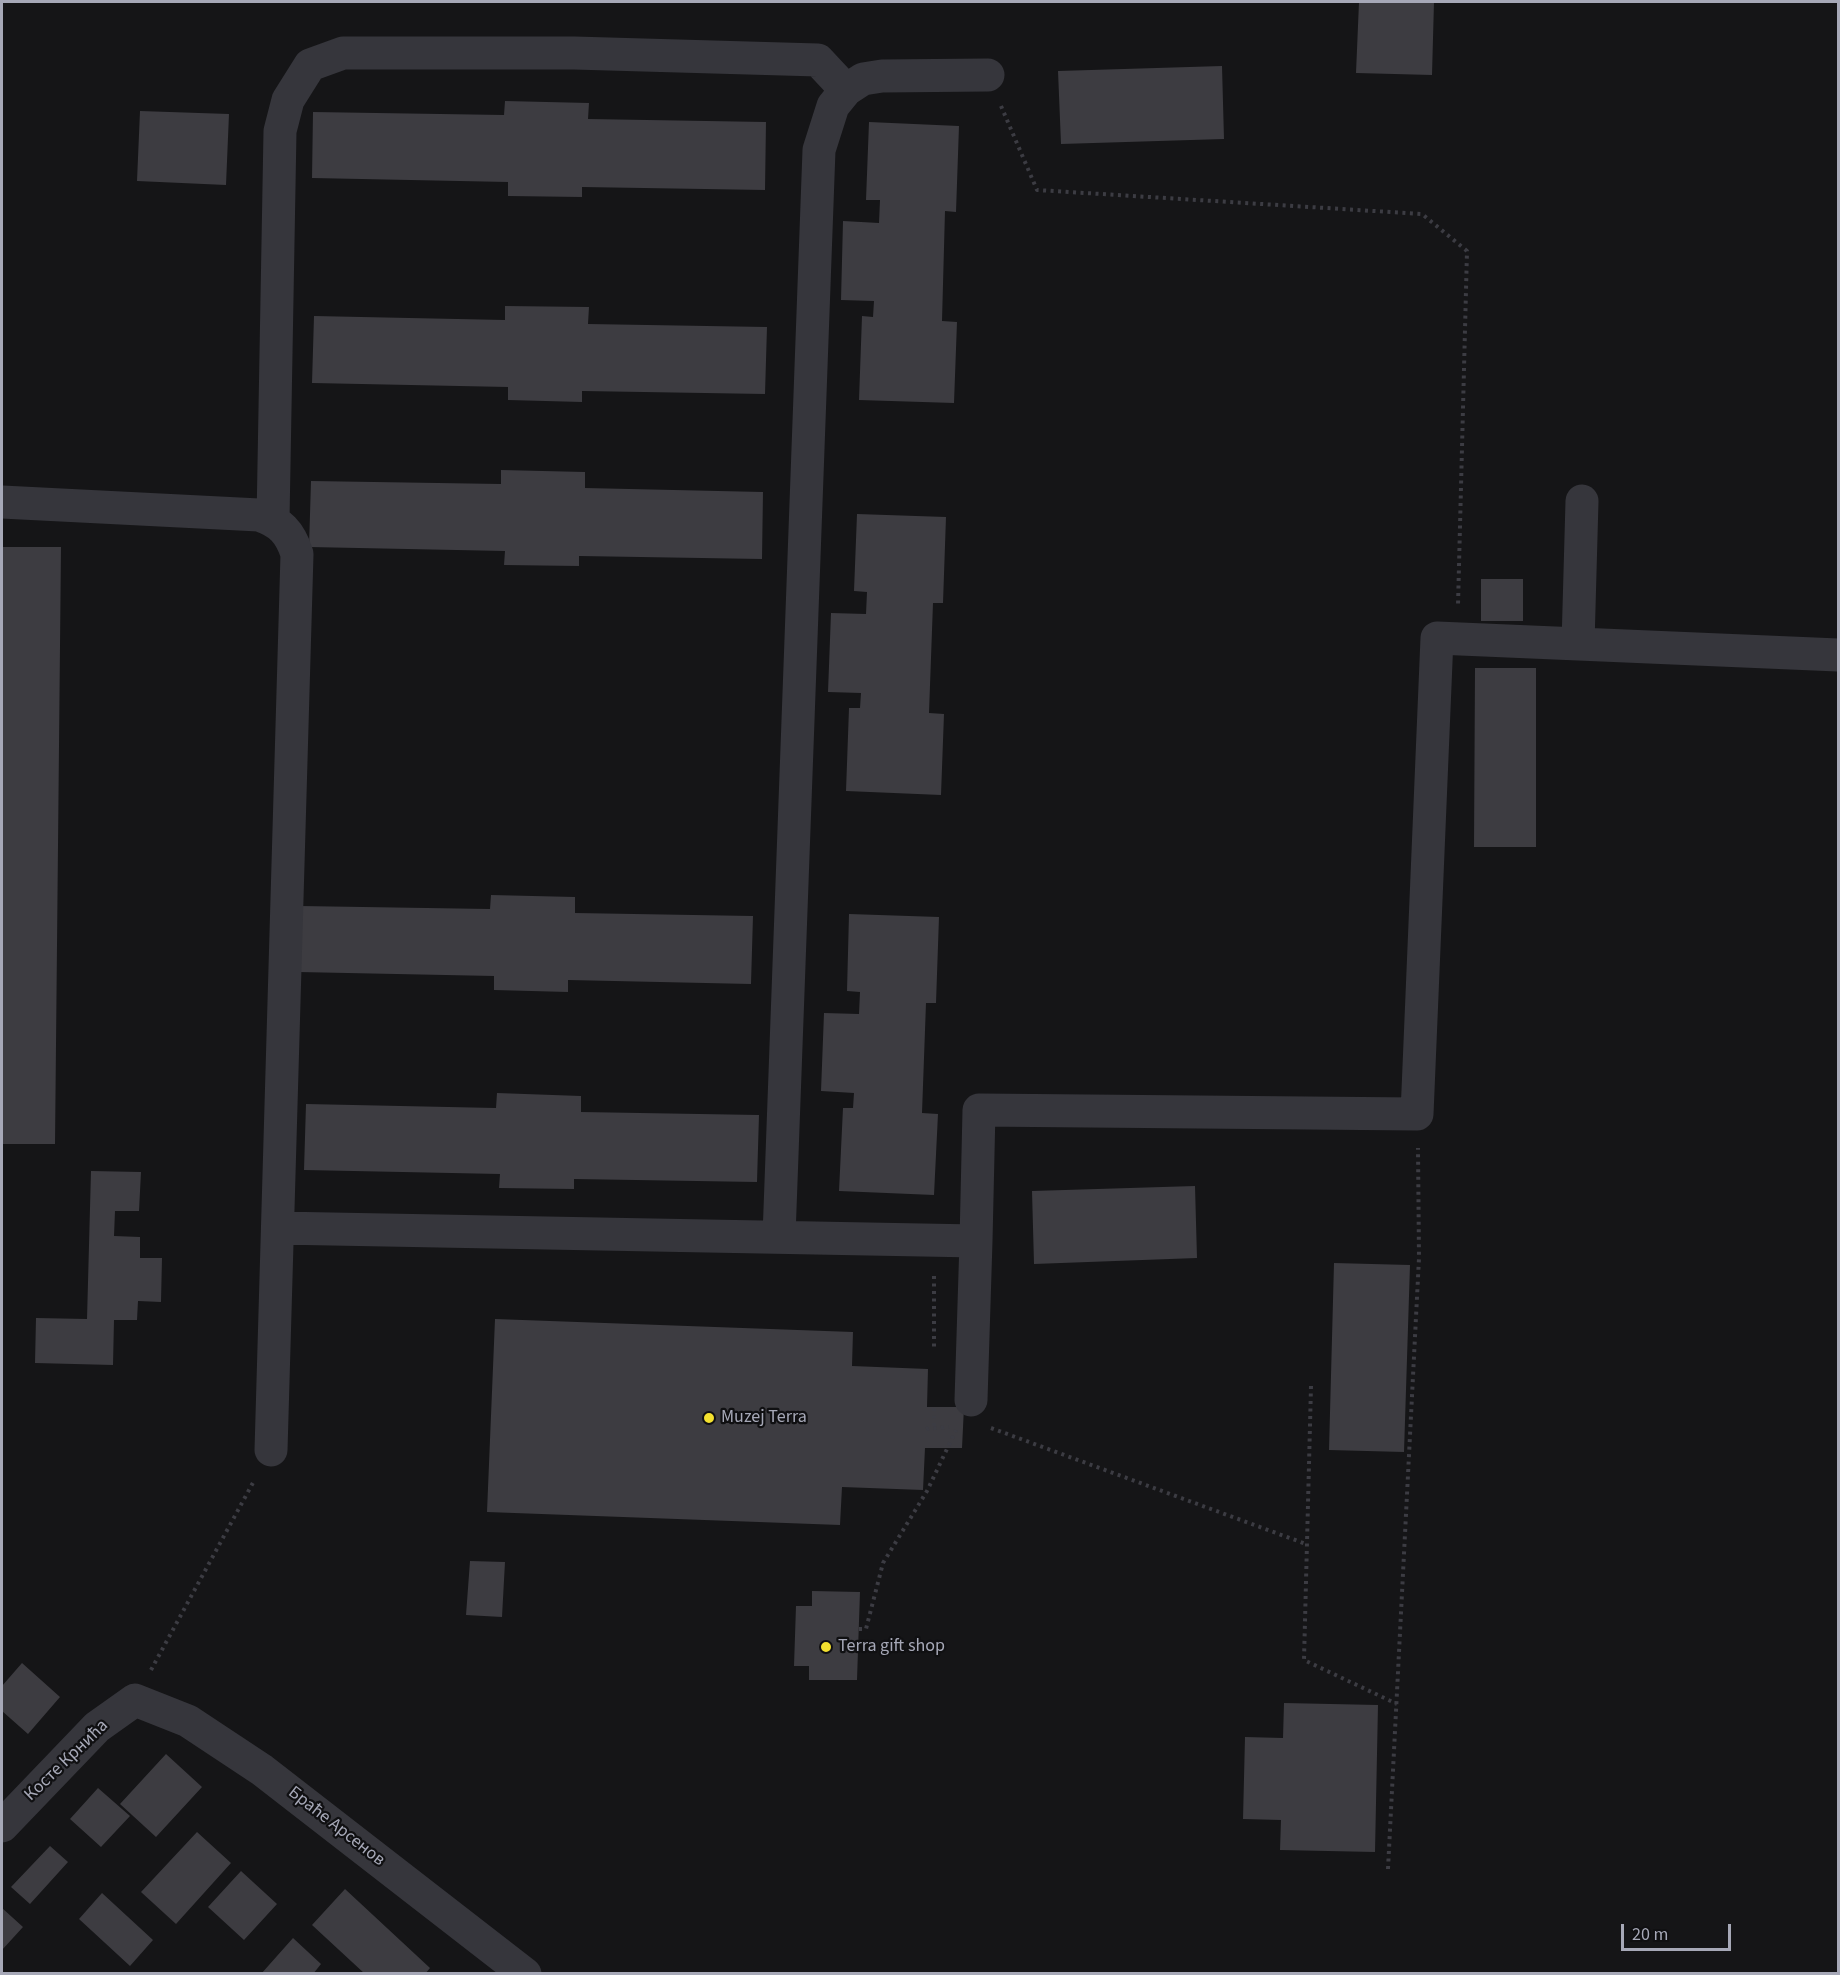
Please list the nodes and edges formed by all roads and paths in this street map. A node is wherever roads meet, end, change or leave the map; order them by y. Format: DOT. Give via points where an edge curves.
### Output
graph roads {
  1 [pos="988,75"];
  2 [pos="846,90"];
  3 [pos="1582,501"];
  4 [pos="2,502"];
  5 [pos="273,520"];
  6 [pos="1457,639"];
  7 [pos="1578,644"];
  8 [pos="1839,655"];
  9 [pos="1417,1114"];
  10 [pos="278,1228"];
  11 [pos="779,1236"];
  12 [pos="934,1240"];
  13 [pos="976,1241"];
  14 [pos="934,1358"];
  15 [pos="1311,1386"];
  16 [pos="934,1404"];
  17 [pos="964,1413"];
  18 [pos="934,1428"];
  19 [pos="926,1429"];
  20 [pos="271,1450"];
  21 [pos="1306,1544"];
  22 [pos="859,1629"];
  23 [pos="135,1700"];
  24 [pos="1397,1704"];
  25 [pos="2,1826"];
  26 [pos="1388,1869"];
  27 [pos="525,1974"];
  1 -- 2 [label="street" via="882,76 864,79"];
  1 -- 6 [label="path" via="1037,190 1422,214 1467,251"];
  2 -- 5 [label="street" via="818,60 574,53 344,53 310,64 288,100 280,131"];
  2 -- 11 [label="street" via="833,105 819,150"];
  3 -- 7 [label="street"];
  4 -- 5 [label="street" via="259,515"];
  5 -- 10 [label="street" via="285,529 297,554"];
  6 -- 7 [label="street"];
  6 -- 9 [label="street" via="1437,638"];
  7 -- 8 [label="street"];
  9 -- 13 [label="street" via="979,1110"];
  9 -- 24 [label="path" via="1419,1258"];
  10 -- 11 [label="street"];
  10 -- 20 [label="street"];
  11 -- 12 [label="street"];
  12 -- 13 [label="street"];
  12 -- 14 [label="path"];
  13 -- 17 [label="street"];
  15 -- 21 [label="path"];
  16 -- 18 [label="path"];
  17 -- 18 [label="path"];
  17 -- 21 [label="path" via="979,1424"];
  17 -- 22 [label="path" via="927,1491 883,1563 866,1629"];
  18 -- 19 [label="path"];
  20 -- 23 [label="path"];
  21 -- 24 [label="path" via="1304,1660"];
  23 -- 25 [label="street, Косте Крнића" via="97,1727"];
  23 -- 27 [label="street, Браће Арсенов" via="188,1721 262,1770"];
  24 -- 26 [label="path"];
}
